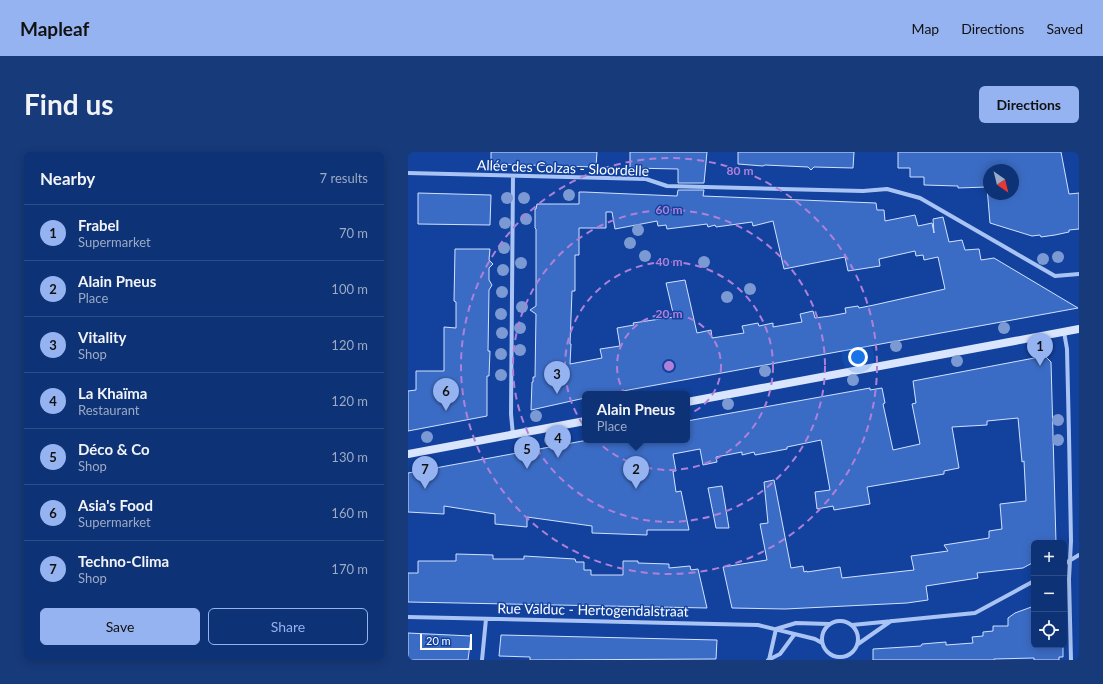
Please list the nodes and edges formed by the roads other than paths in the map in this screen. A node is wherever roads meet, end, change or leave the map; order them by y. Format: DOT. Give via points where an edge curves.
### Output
graph roads {
  1 [pos="408,173"];
  2 [pos="513,176"];
  3 [pos="1079,275"];
  4 [pos="1079,329"];
  5 [pos="1064,332"];
  6 [pos="690,401"];
  7 [pos="582,422"];
  8 [pos="513,435"];
  9 [pos="408,454"];
  10 [pos="1079,555"];
  11 [pos="1071,560"];
  12 [pos="1067,562"];
  13 [pos="1031,583"];
  14 [pos="408,617"];
  15 [pos="486,619"];
  16 [pos="892,621"];
  17 [pos="829,624"];
  18 [pos="852,625"];
  19 [pos="776,629"];
  20 [pos="794,635"];
  21 [pos="822,643"];
  22 [pos="858,644"];
  23 [pos="843,659"];
  24 [pos="482,660"];
  25 [pos="768,660"];
  26 [pos="1071,660"];
  1 -- 2 [label="street, Allée des Colzas - Sloordelle"];
  2 -- 3 [label="street, Allée des Colzas - Sloordelle" via="646,179 667,186 863,191 887,188 920,198 1055,276"];
  2 -- 8 [label="street" via="510,414"];
  4 -- 5 [label="main road"];
  5 -- 6 [label="main road"];
  5 -- 11 [label="street" via="1067,350"];
  7 -- 8 [label="main road"];
  8 -- 9 [label="main road"];
  10 -- 11 [label="street"];
  11 -- 12 [label="street"];
  11 -- 26 [label="street"];
  13 -- 16 [label="street, Rue Valduc - Hertogendalstraat" via="975,613"];
  14 -- 15 [label="street, Rue Valduc - Hertogendalstraat"];
  15 -- 19 [label="street, Rue Valduc - Hertogendalstraat" via="758,625"];
  15 -- 24 [label="street"];
  16 -- 18 [label="street, Rue Valduc - Hertogendalstraat"];
  16 -- 22 [label="street, Rue Valduc - Hertogendalstraat"];
  17 -- 18 [label="street, Rue Valduc - Hertogendalstraat" via="840,621"];
  17 -- 19 [label="street, Rue Valduc - Hertogendalstraat" via="796,623"];
  17 -- 21 [label="street" via="824,630"];
  18 -- 22 [label="street" via="858,633"];
  19 -- 20 [label="street, Rue Valduc - Hertogendalstraat"];
  19 -- 25 [label="street"];
  20 -- 21 [label="street, Rue Valduc - Hertogendalstraat"];
  20 -- 25 [label="street" via="780,654"];
  21 -- 23 [label="street, Rue Valduc - Hertogendalstraat" via="830,655"];
  22 -- 23 [label="street, Rue Valduc - Hertogendalstraat" via="853,652"];
}
